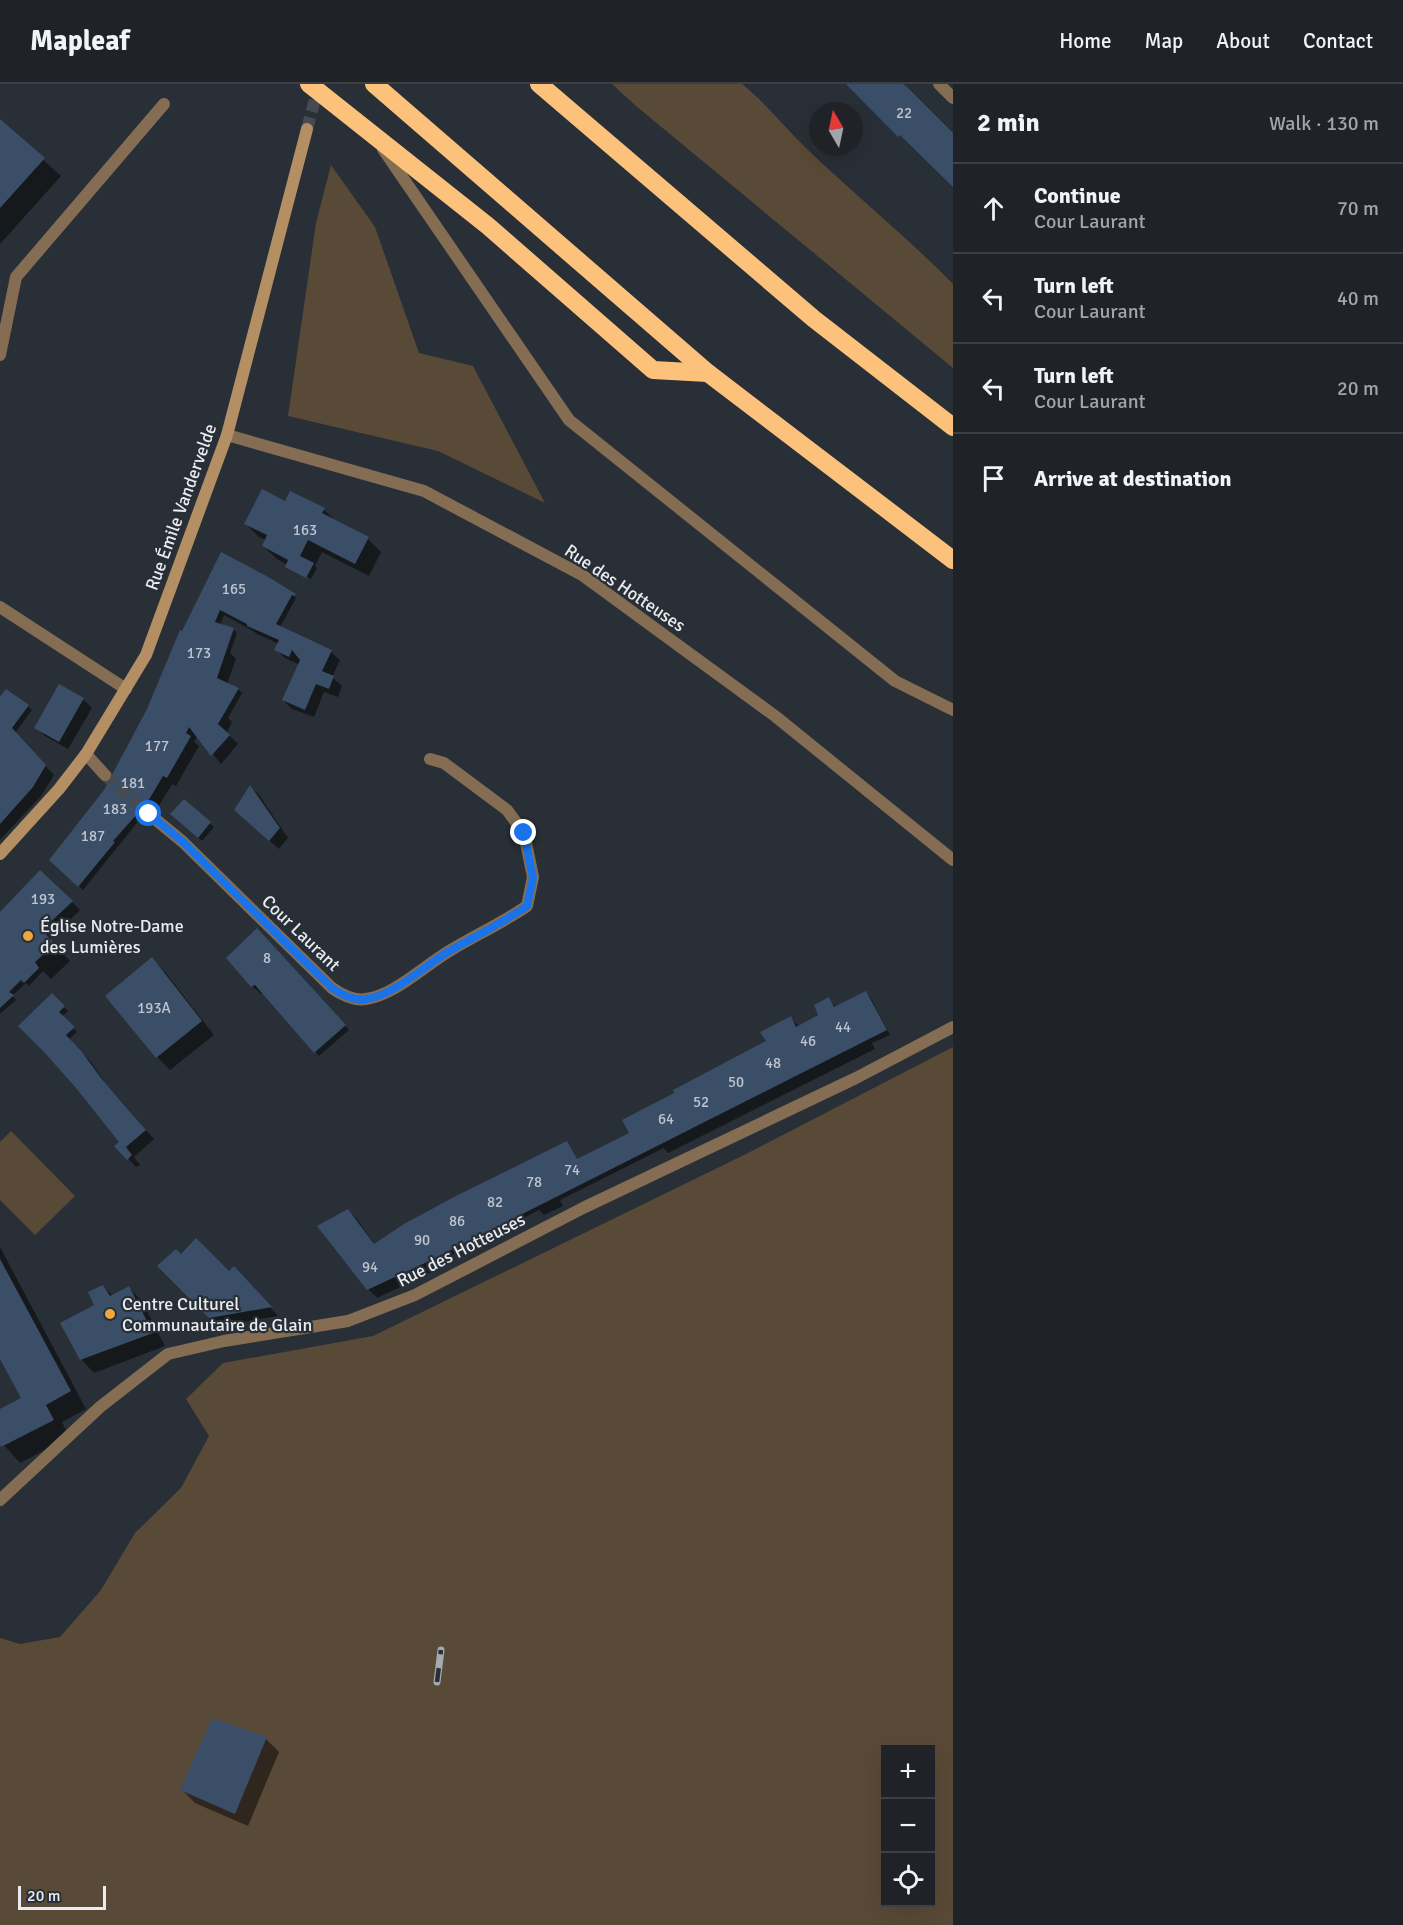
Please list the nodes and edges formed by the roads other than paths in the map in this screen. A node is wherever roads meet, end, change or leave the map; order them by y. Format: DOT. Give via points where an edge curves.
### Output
graph roads {
  1 [pos="309,84"];
  2 [pos="374,84"];
  3 [pos="539,84"];
  4 [pos="939,84"];
  5 [pos="953,98"];
  6 [pos="164,104"];
  7 [pos="307,129"];
  8 [pos="376,138"];
  9 [pos="0,355"];
  10 [pos="708,374"];
  11 [pos="953,427"];
  12 [pos="227,435"];
  13 [pos="953,560"];
  14 [pos="0,607"];
  15 [pos="126,689"];
  16 [pos="953,710"];
  17 [pos="86,754"];
  18 [pos="430,759"];
  19 [pos="105,776"];
  20 [pos="149,814"];
  21 [pos="0,854"];
  22 [pos="953,860"];
  23 [pos="953,1027"];
  24 [pos="0,1500"];
  1 -- 8 [label="highway"];
  2 -- 10 [label="highway"];
  3 -- 11 [label="highway" via="814,319"];
  4 -- 5 [label="street"];
  6 -- 9 [label="street" via="16,277"];
  7 -- 12 [label="main road, Rue Émile Vandervelde"];
  8 -- 10 [label="highway" via="488,226 653,370"];
  8 -- 16 [label="street" via="569,420 895,681"];
  10 -- 13 [label="highway"];
  12 -- 15 [label="main road, Rue Émile Vandervelde" via="146,655"];
  12 -- 22 [label="street, Rue des Hotteuses" via="424,491 582,575 775,716"];
  14 -- 15 [label="street"];
  15 -- 17 [label="main road, Rue Émile Vandervelde"];
  17 -- 19 [label="street"];
  17 -- 21 [label="main road, Rue Émile Vandervelde"];
  18 -- 20 [label="street, Cour Laurant" via="444,763 507,810 524,833 533,878 527,906 389,991 366,1000 345,997 332,988 183,842"];
  23 -- 24 [label="street, Rue des Hotteuses" via="415,1295 348,1322 168,1354 100,1407"];
}
